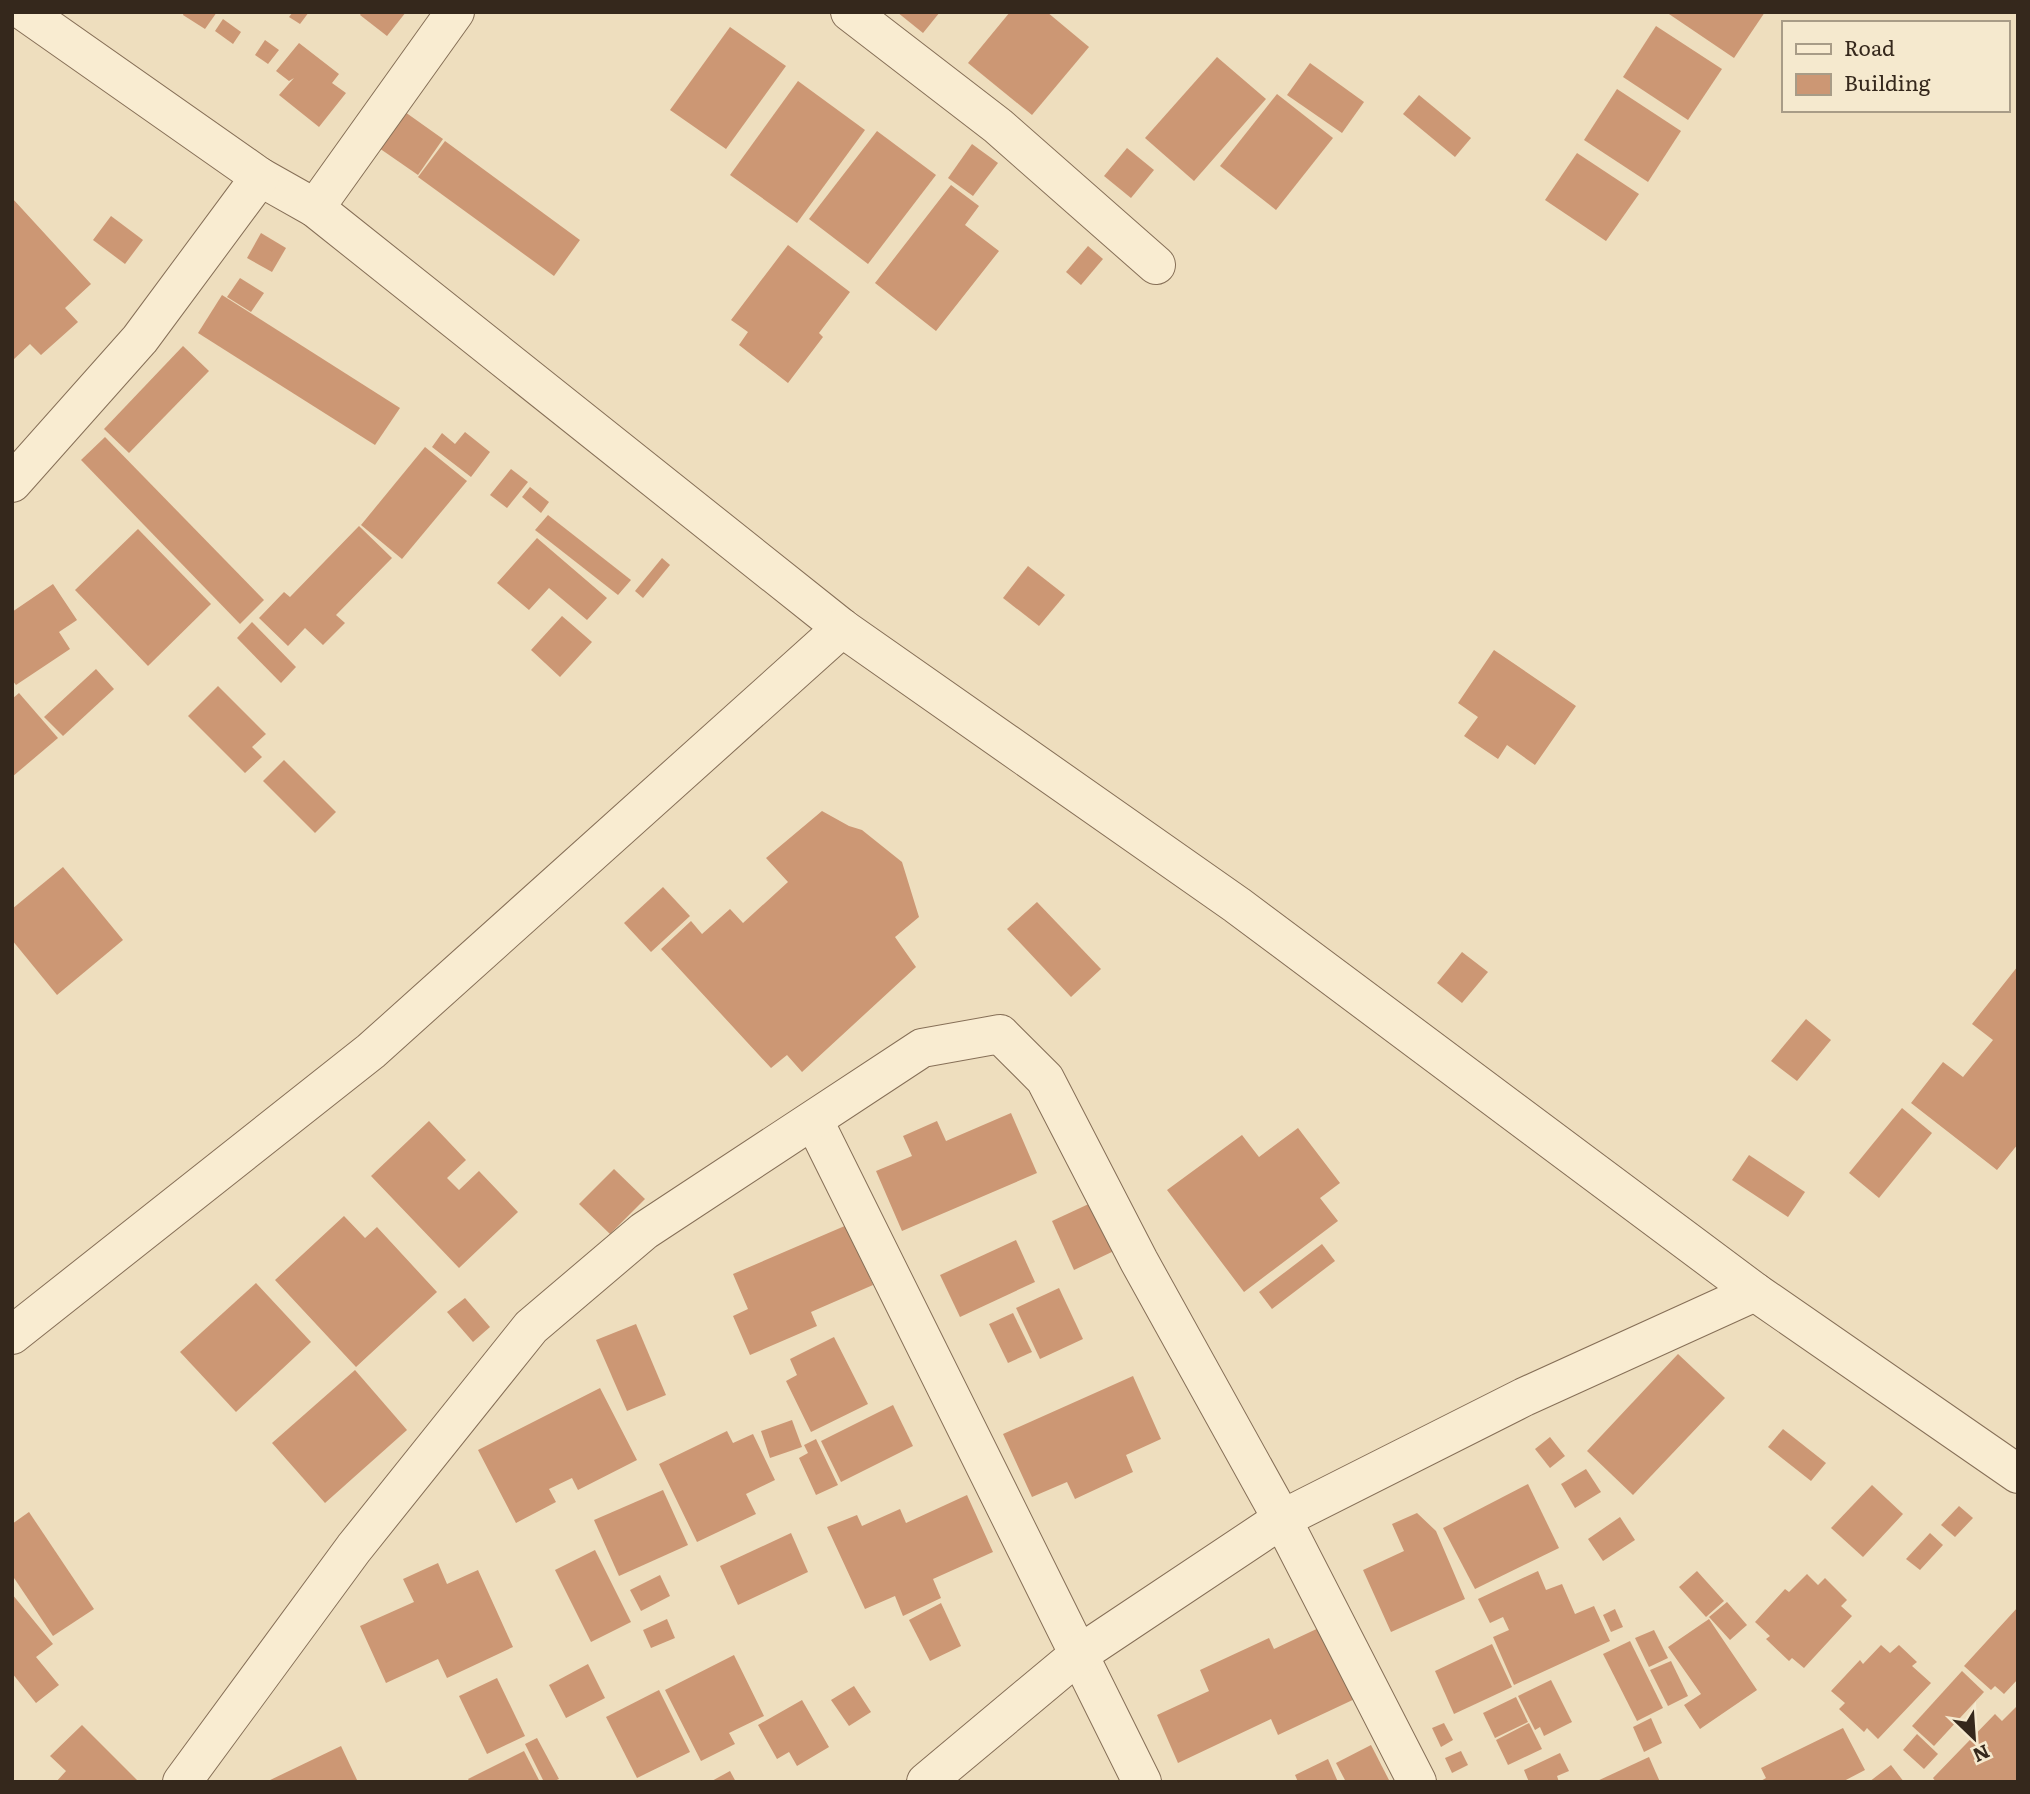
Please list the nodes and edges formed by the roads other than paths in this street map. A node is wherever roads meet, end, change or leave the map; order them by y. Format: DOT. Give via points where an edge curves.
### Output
graph roads {
  1 [pos="25,12"];
  2 [pos="455,12"];
  3 [pos="850,12"];
  4 [pos="260,177"];
  5 [pos="315,208"];
  6 [pos="1156,265"];
  7 [pos="12,482"];
  8 [pos="842,628"];
  9 [pos="814,1121"];
  10 [pos="1755,1292"];
  11 [pos="12,1335"];
  12 [pos="2018,1474"];
  13 [pos="1282,1519"];
  14 [pos="1078,1655"];
  15 [pos="182,1782"];
  16 [pos="926,1782"];
  17 [pos="1142,1782"];
  18 [pos="1418,1782"];
  1 -- 4 [label="street"];
  2 -- 5 [label="street"];
  3 -- 6 [label="street" via="998,126"];
  4 -- 5 [label="street"];
  4 -- 7 [label="street" via="140,339"];
  5 -- 8 [label="street"];
  8 -- 10 [label="street" via="1237,905"];
  8 -- 11 [label="street" via="371,1051"];
  9 -- 13 [label="street" via="922,1048 1000,1034 1045,1079 1139,1261"];
  9 -- 14 [label="street"];
  9 -- 15 [label="street" via="644,1231 531,1327 354,1548"];
  10 -- 12 [label="street"];
  10 -- 13 [label="street" via="1524,1397"];
  13 -- 14 [label="street"];
  13 -- 18 [label="street"];
  14 -- 16 [label="street"];
  14 -- 17 [label="street"];
}
